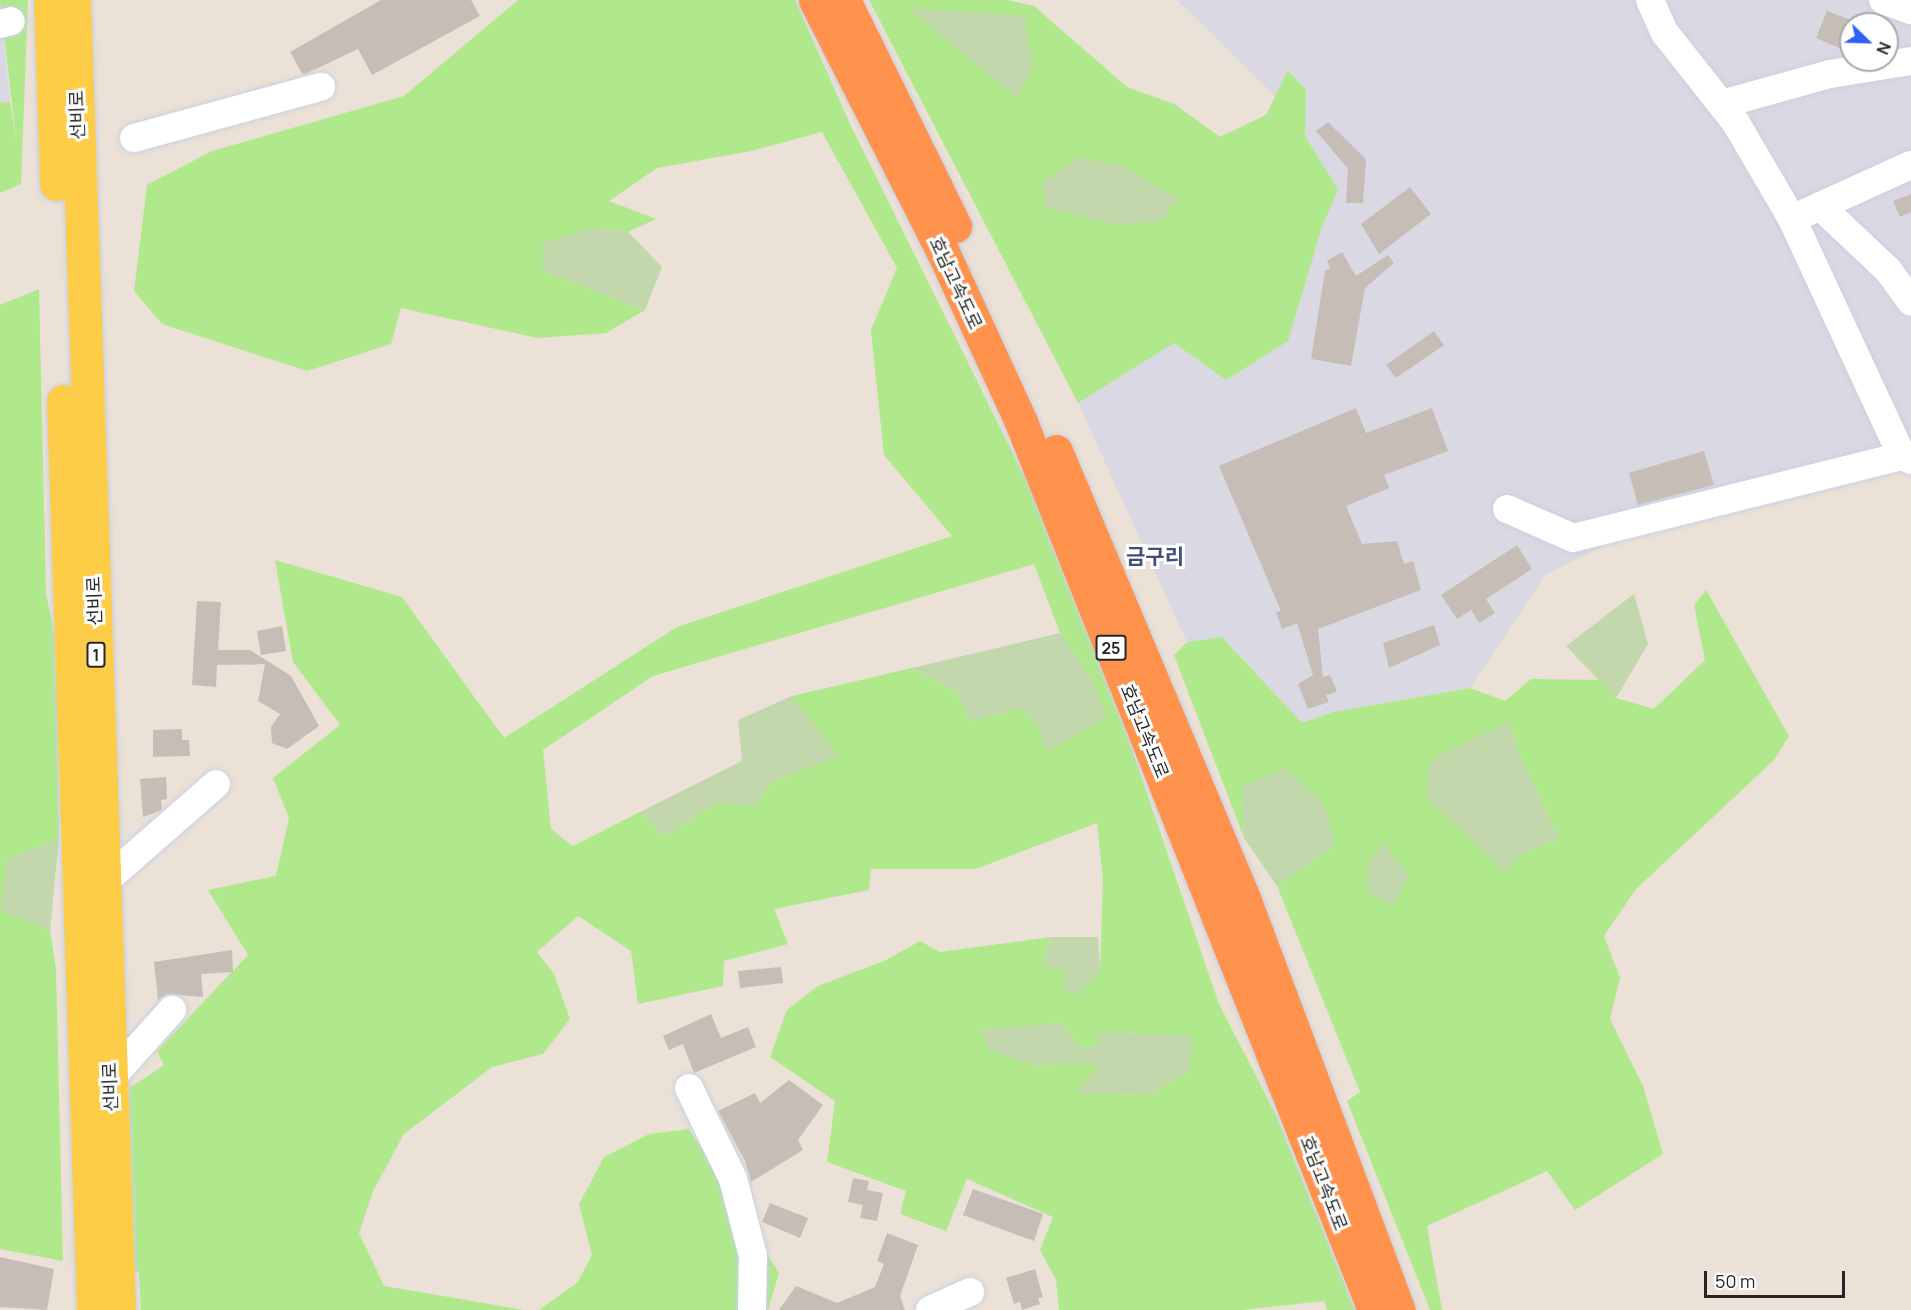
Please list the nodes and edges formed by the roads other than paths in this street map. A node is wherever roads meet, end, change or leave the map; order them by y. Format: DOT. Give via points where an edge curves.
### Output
graph roads {
  1 [pos="50,0"];
  2 [pos="74,0"];
  3 [pos="815,0"];
  4 [pos="844,0"];
  5 [pos="1650,0"];
  6 [pos="1911,61"];
  7 [pos="321,87"];
  8 [pos="1722,104"];
  9 [pos="134,138"];
  10 [pos="1911,165"];
  11 [pos="1820,206"];
  12 [pos="1792,219"];
  13 [pos="1911,302"];
  14 [pos="1906,458"];
  15 [pos="1507,509"];
  16 [pos="216,784"];
  17 [pos="103,883"];
  18 [pos="172,1010"];
  19 [pos="110,1078"];
  20 [pos="689,1088"];
  21 [pos="970,1292"];
  22 [pos="93,1310"];
  23 [pos="118,1310"];
  24 [pos="752,1310"];
  25 [pos="930,1310"];
  26 [pos="1374,1310"];
  27 [pos="1400,1310"];
  1 -- 22 [label="main road, 선비로 / 1"];
  2 -- 17 [label="main road, 선비로 / 1"];
  3 -- 26 [label="highway, 호남고속도로 / 25" via="942,250 1021,422"];
  4 -- 27 [label="highway, 호남고속도로 / 25" via="962,241 1069,481 1245,901"];
  5 -- 8 [label="street" via="1665,33"];
  6 -- 8 [label="street" via="1830,75"];
  7 -- 9 [label="street"];
  8 -- 12 [label="street"];
  10 -- 11 [label="street"];
  11 -- 12 [label="street"];
  11 -- 13 [label="street" via="1888,270"];
  12 -- 14 [label="street"];
  14 -- 15 [label="street" via="1573,538"];
  16 -- 17 [label="street"];
  17 -- 19 [label="main road, 선비로 / 1"];
  18 -- 19 [label="street"];
  19 -- 23 [label="main road, 선비로 / 1"];
  20 -- 24 [label="street" via="733,1179 753,1256"];
  21 -- 25 [label="street"];
}
